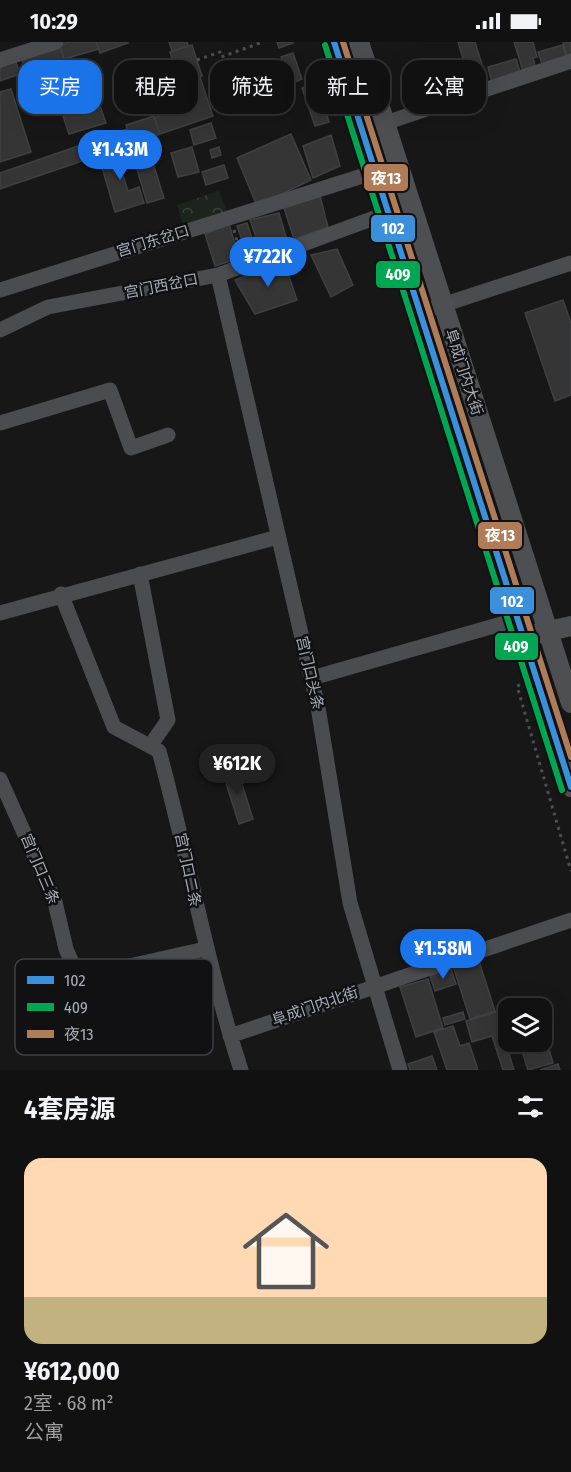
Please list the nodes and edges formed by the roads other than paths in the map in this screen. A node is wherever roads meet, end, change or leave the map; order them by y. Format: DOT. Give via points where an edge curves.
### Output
graph roads {
  1 [pos="56,42"];
  2 [pos="334,42"];
  3 [pos="359,42"];
  4 [pos="0,60"];
  5 [pos="571,61"];
  6 [pos="385,123"];
  7 [pos="375,172"];
  8 [pos="388,213"];
  9 [pos="571,263"];
  10 [pos="218,275"];
  11 [pos="0,290"];
  12 [pos="443,305"];
  13 [pos="421,312"];
  14 [pos="0,330"];
  15 [pos="0,423"];
  16 [pos="168,435"];
  17 [pos="278,537"];
  18 [pos="140,574"];
  19 [pos="62,594"];
  20 [pos="0,613"];
  21 [pos="571,626"];
  22 [pos="522,628"];
  23 [pos="548,631"];
  24 [pos="312,678"];
  25 [pos="571,703"];
  26 [pos="150,746"];
  27 [pos="0,779"];
  28 [pos="571,787"];
  29 [pos="571,920"];
  30 [pos="205,949"];
  31 [pos="70,959"];
  32 [pos="161,959"];
  33 [pos="208,959"];
  34 [pos="213,977"];
  35 [pos="376,985"];
  36 [pos="230,1036"];
  37 [pos="241,1070"];
  38 [pos="400,1070"];
  1 -- 4 [label="street"];
  2 -- 7 [label="main road, 阜成门内大街"];
  3 -- 6 [label="main road, 阜成门内大街"];
  5 -- 6 [label="street"];
  6 -- 12 [label="main road, 阜成门内大街"];
  7 -- 8 [label="main road, 阜成门内大街"];
  7 -- 11 [label="street, 宫门东岔口"];
  8 -- 10 [label="street, 宫门西岔口"];
  8 -- 13 [label="main road, 阜成门内大街"];
  9 -- 12 [label="street"];
  10 -- 14 [label="street, 宫门西岔口" via="48,307"];
  10 -- 17 [label="street, 宫门口头条"];
  12 -- 13 [label="street"];
  12 -- 23 [label="main road, 阜成门内大街"];
  13 -- 22 [label="main road, 阜成门内大街"];
  15 -- 16 [label="street" via="110,390 131,448"];
  17 -- 18 [label="street"];
  17 -- 24 [label="street, 宫门口头条"];
  18 -- 19 [label="street"];
  18 -- 26 [label="street" via="168,720"];
  19 -- 20 [label="street"];
  19 -- 26 [label="street" via="114,726"];
  21 -- 23 [label="main road"];
  22 -- 23 [label="main road"];
  22 -- 24 [label="street"];
  22 -- 28 [label="main road, 阜成门内大街"];
  23 -- 25 [label="main road, 阜成门内大街"];
  24 -- 35 [label="street, 宫门口头条" via="351,903"];
  26 -- 30 [label="street, 宫门口二条" via="159,751"];
  27 -- 31 [label="street, 宫门口三条" via="55,902"];
  29 -- 35 [label="street, 阜成门内北街"];
  30 -- 32 [label="street, 宫门口三条"];
  30 -- 33 [label="street, 宫门口二条"];
  34 -- 36 [label="street, 宫门口二条"];
  35 -- 36 [label="street, 阜成门内北街"];
  35 -- 38 [label="street, 宫门口头条"];
  36 -- 37 [label="street, 宫门口二条"];
}
